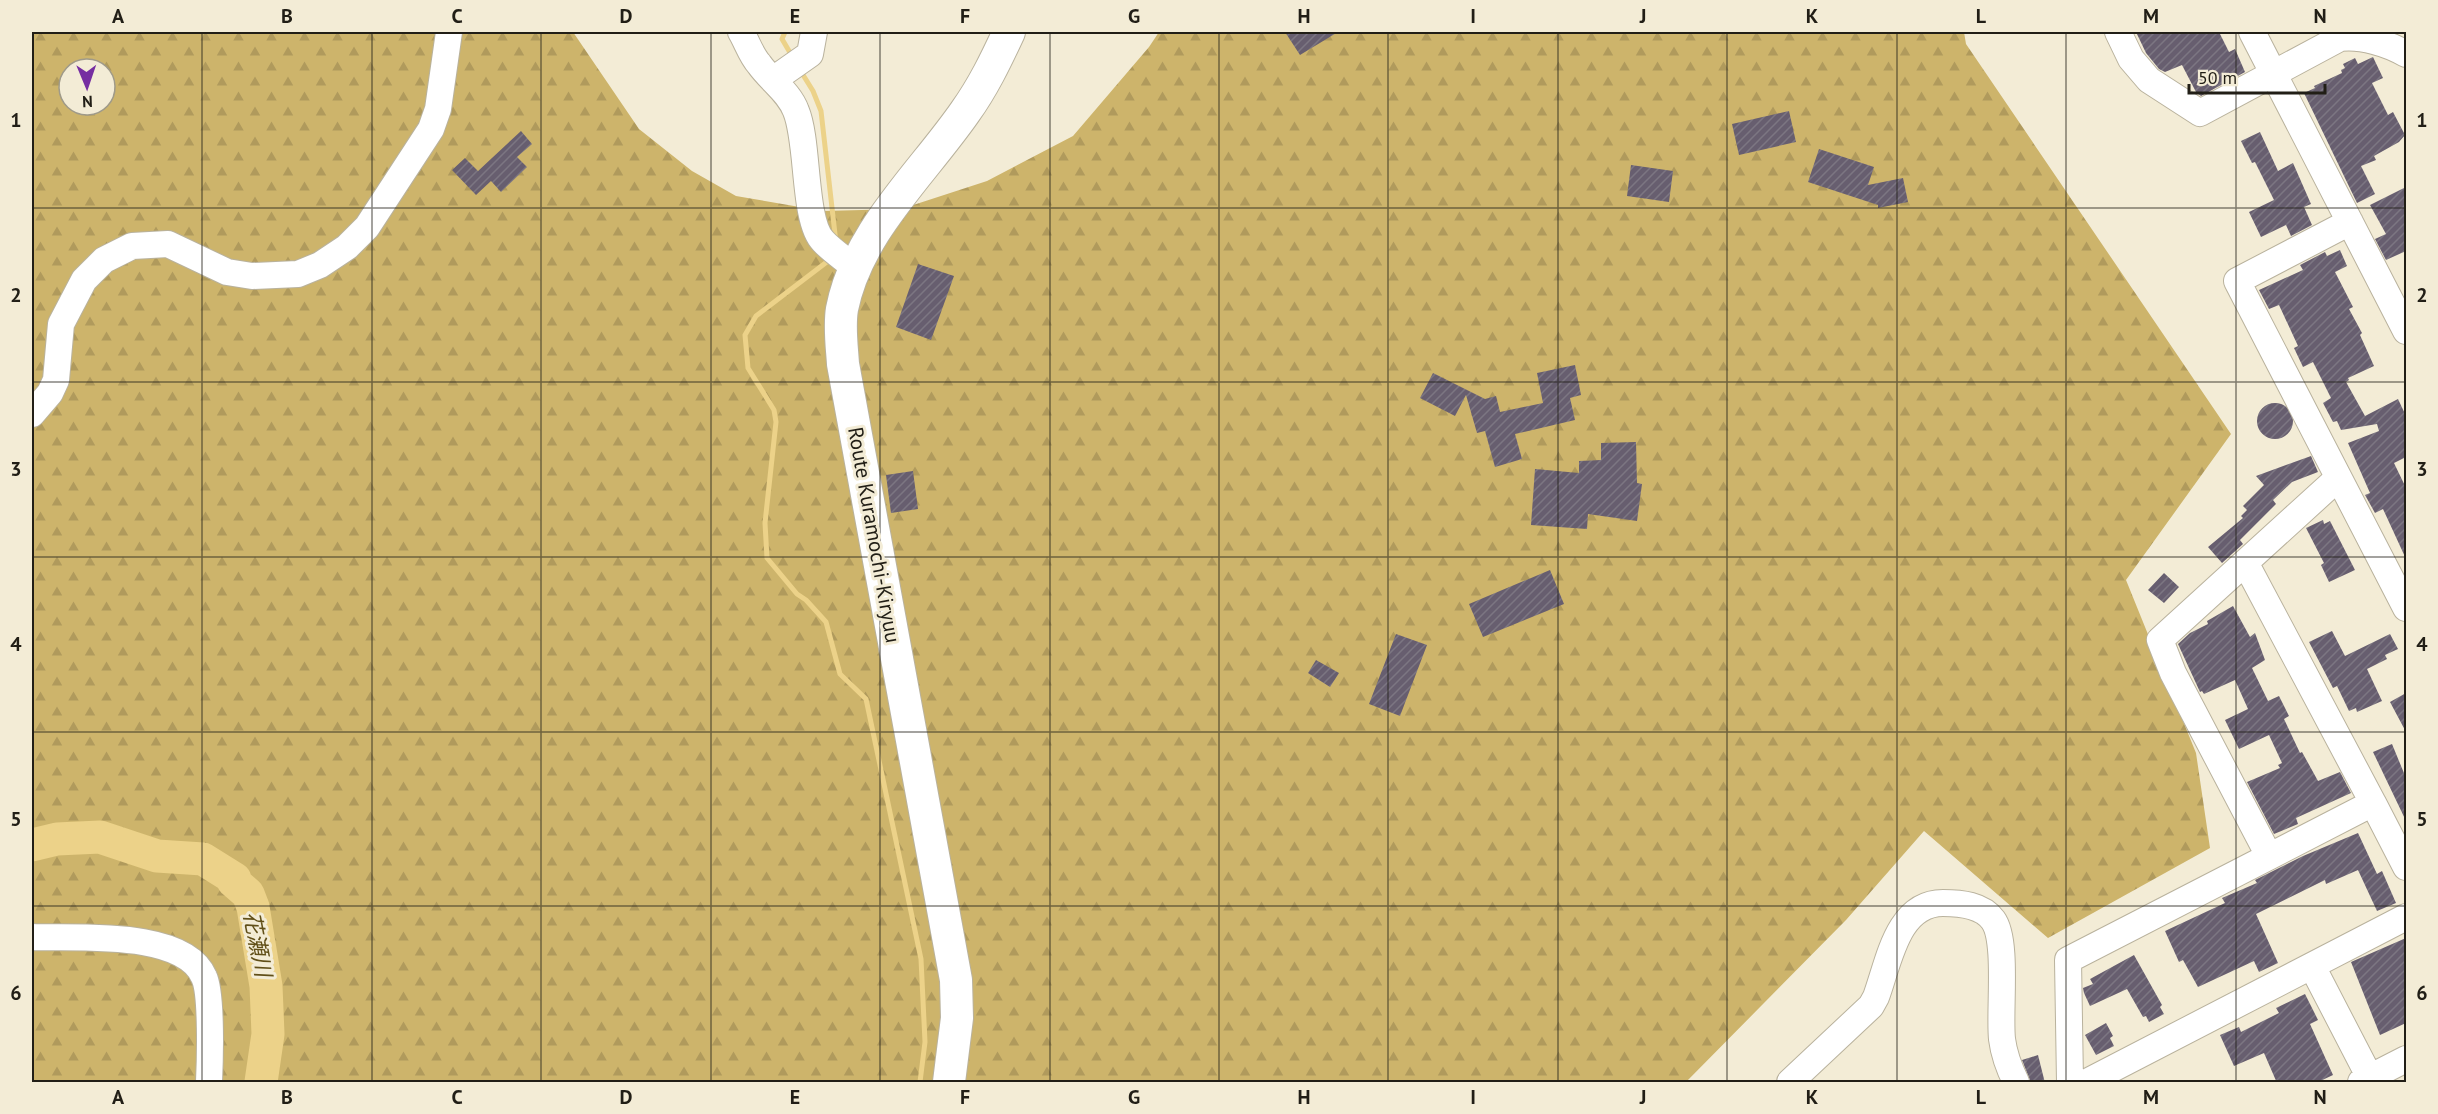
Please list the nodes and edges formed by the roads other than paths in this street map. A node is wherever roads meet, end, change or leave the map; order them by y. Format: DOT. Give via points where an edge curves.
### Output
graph roads {
  1 [pos="449,32"];
  2 [pos="741,32"];
  3 [pos="814,32"];
  4 [pos="1009,32"];
  5 [pos="2118,32"];
  6 [pos="2252,32"];
  7 [pos="2406,54"];
  8 [pos="787,71"];
  9 [pos="2273,73"];
  10 [pos="2350,222"];
  11 [pos="850,264"];
  12 [pos="2406,331"];
  13 [pos="32,414"];
  14 [pos="2338,478"];
  15 [pos="2246,564"];
  16 [pos="2406,609"];
  17 [pos="2373,803"];
  18 [pos="2269,856"];
  19 [pos="2406,867"];
  20 [pos="2406,917"];
  21 [pos="32,937"];
  22 [pos="2312,966"];
  23 [pos="2406,1059"];
  24 [pos="2366,1080"];
  25 [pos="209,1083"];
  26 [pos="950,1083"];
  27 [pos="1790,1083"];
  28 [pos="2016,1083"];
  29 [pos="2070,1083"];
  30 [pos="2087,1083"];
  1 -- 13 [label="street" via="438,109 431,129 367,227 347,247 298,274 252,276 227,272 168,244 132,246 104,260 84,280 61,324 56,380"];
  2 -- 8 [label="street" via="758,64"];
  3 -- 8 [label="street" via="813,47"];
  4 -- 11 [label="main road, Route Kuramochi-Kiryuu" via="966,112"];
  5 -- 9 [label="street" via="2131,58 2149,80 2200,112"];
  6 -- 9 [label="street"];
  7 -- 9 [label="street" via="2352,36 2340,38"];
  8 -- 11 [label="street" via="804,147 813,221 822,241"];
  9 -- 10 [label="street"];
  10 -- 12 [label="street"];
  10 -- 14 [label="street" via="2237,281"];
  11 -- 26 [label="main road, Route Kuramochi-Kiryuu" via="841,311 843,364 956,980 957,1018"];
  14 -- 15 [label="street"];
  14 -- 16 [label="street"];
  15 -- 17 [label="street"];
  15 -- 18 [label="street" via="2160,640 2173,674"];
  17 -- 18 [label="street"];
  17 -- 19 [label="street"];
  18 -- 29 [label="street" via="2068,960"];
  20 -- 22 [label="street"];
  21 -- 25 [label="street" via="140,940 190,959 204,976 208,998"];
  22 -- 24 [label="street"];
  22 -- 30 [label="street"];
  23 -- 24 [label="street"];
  27 -- 28 [label="street" via="1871,1006 1908,919 1922,907 1945,903 1976,907 1995,922 2001,946 2002,1036"];
}
